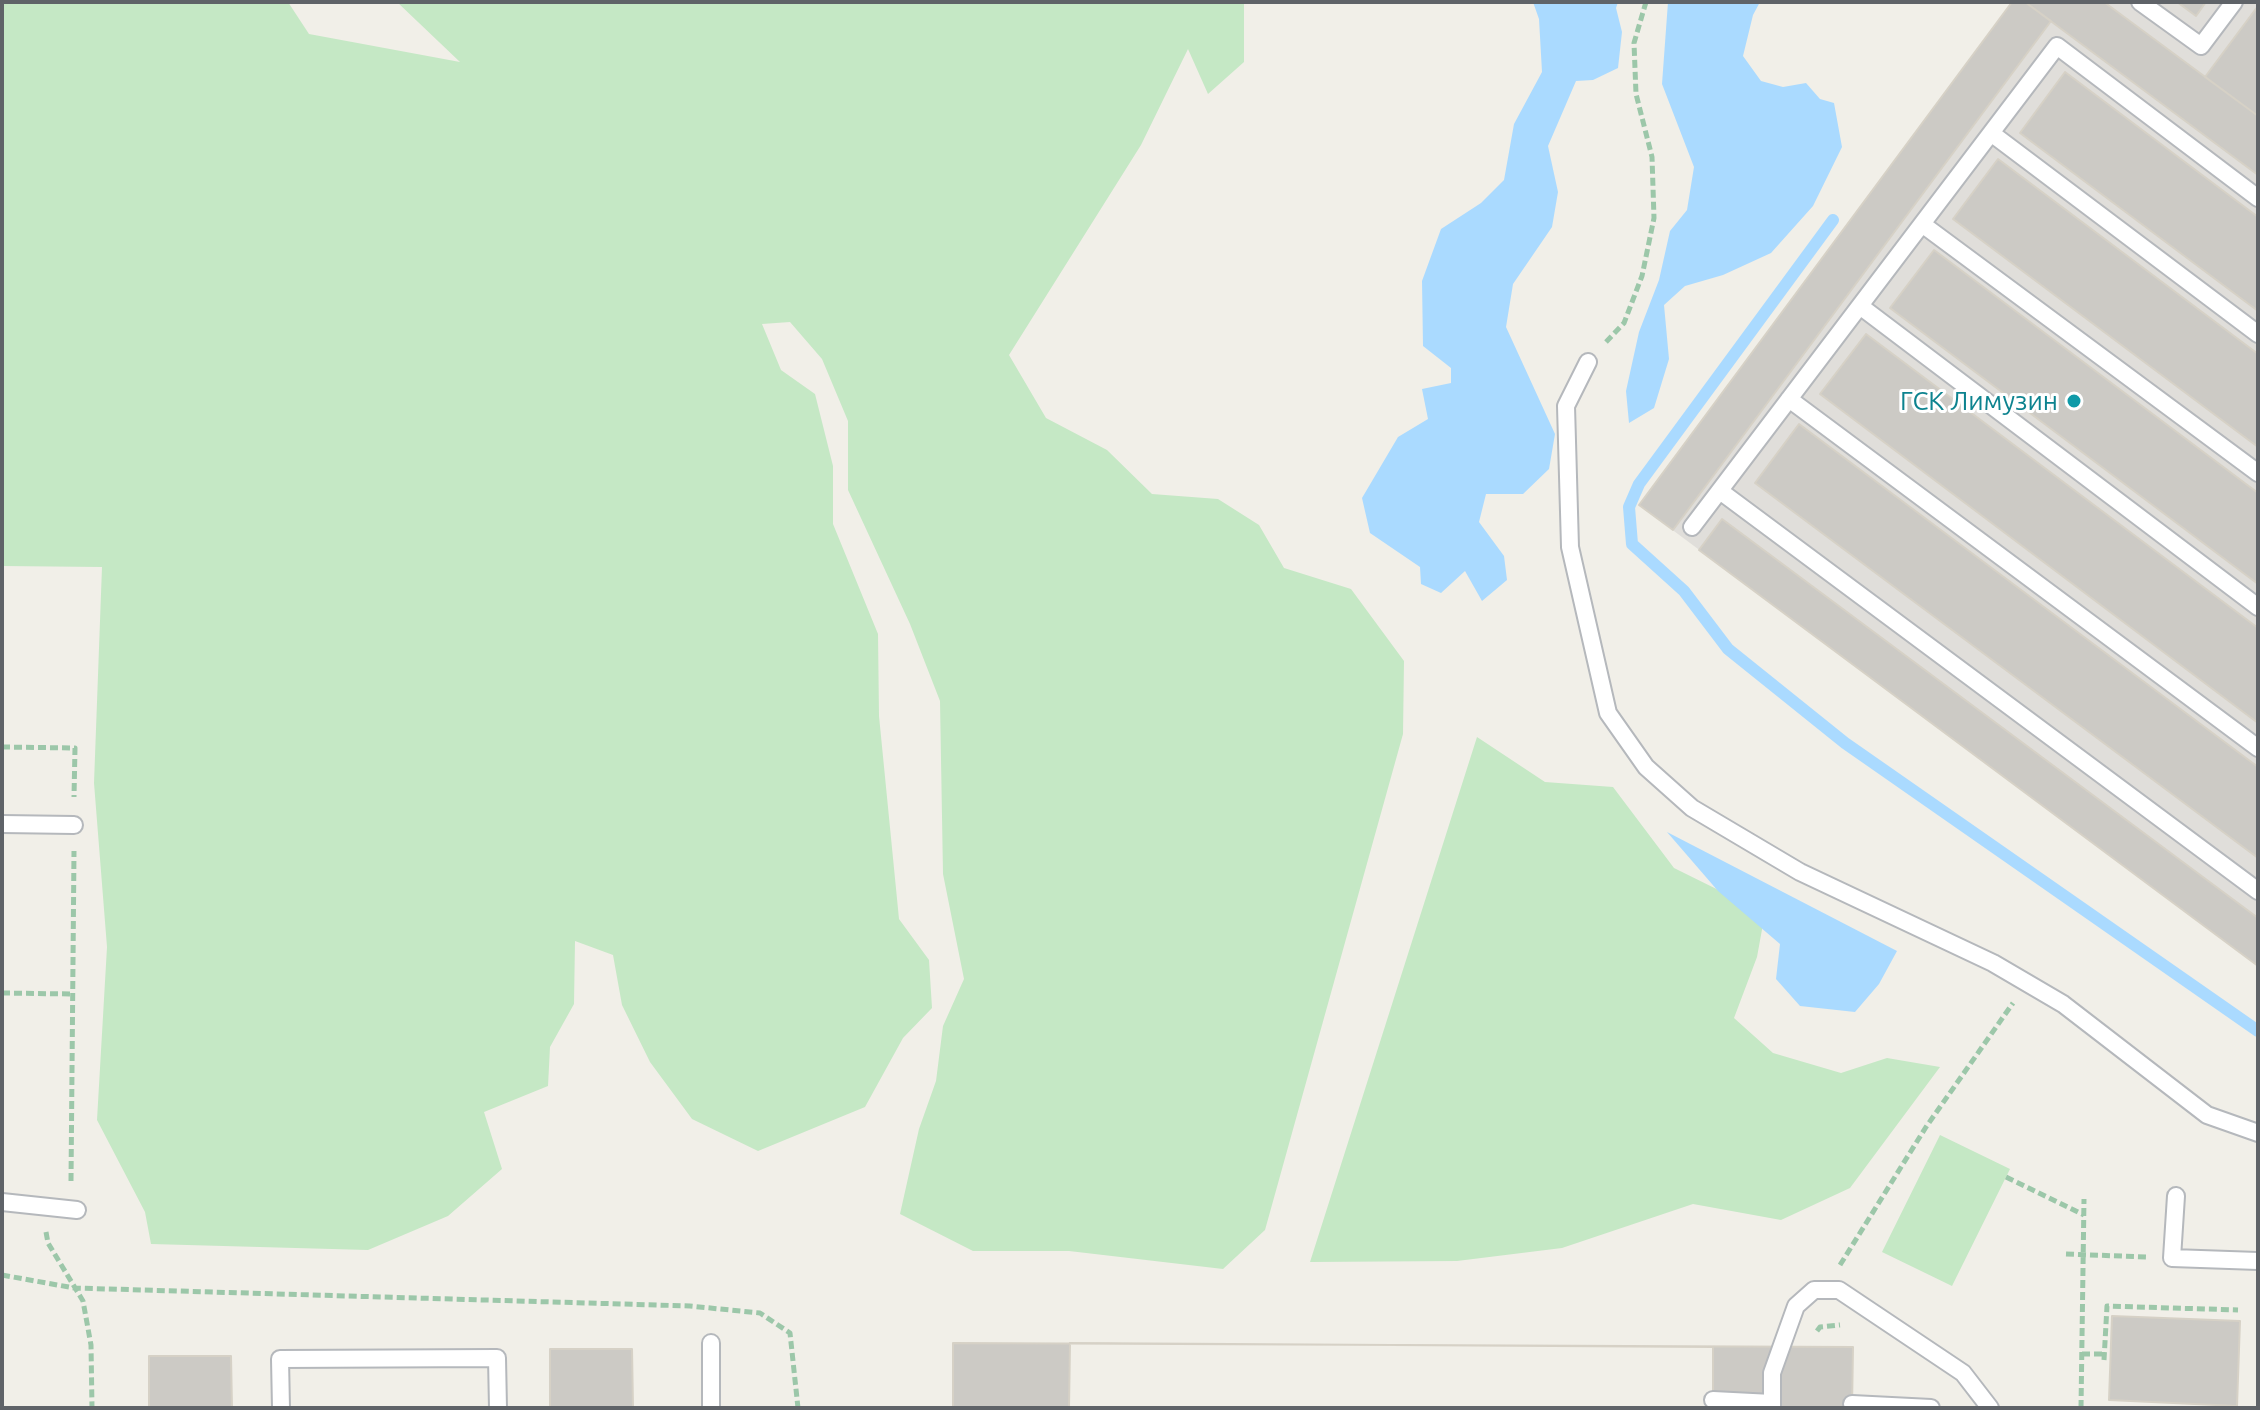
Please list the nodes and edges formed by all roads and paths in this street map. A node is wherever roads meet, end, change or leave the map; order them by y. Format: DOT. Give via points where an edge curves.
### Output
graph roads {
  1 [pos="1646,2"];
  2 [pos="2140,2"];
  3 [pos="2234,2"];
  4 [pos="1991,133"];
  5 [pos="2258,198"];
  6 [pos="1922,224"];
  7 [pos="1860,306"];
  8 [pos="2258,334"];
  9 [pos="1588,362"];
  10 [pos="1789,399"];
  11 [pos="2258,473"];
  12 [pos="1720,491"];
  13 [pos="1692,527"];
  14 [pos="2258,607"];
  15 [pos="2,747"];
  16 [pos="2258,748"];
  17 [pos="2,824"];
  18 [pos="74,825"];
  19 [pos="2258,891"];
  20 [pos="2019,979"];
  21 [pos="2,993"];
  22 [pos="72,994"];
  23 [pos="2258,1133"];
  24 [pos="70,1161"];
  25 [pos="2006,1177"];
  26 [pos="2176,1196"];
  27 [pos="2084,1199"];
  28 [pos="2,1202"];
  29 [pos="39,1204"];
  30 [pos="77,1210"];
  31 [pos="2084,1215"];
  32 [pos="2066,1254"];
  33 [pos="2083,1254"];
  34 [pos="2132,1257"];
  35 [pos="2258,1261"];
  36 [pos="2,1275"];
  37 [pos="74,1288"];
  38 [pos="1828,1290"];
  39 [pos="2238,1310"];
  40 [pos="1848,1329"];
  41 [pos="1814,1334"];
  42 [pos="711,1343"];
  43 [pos="2081,1354"];
  44 [pos="1713,1400"];
  45 [pos="1852,1404"];
  46 [pos="1772,1405"];
  47 [pos="92,1408"];
  48 [pos="281,1408"];
  49 [pos="498,1408"];
  50 [pos="711,1408"];
  51 [pos="798,1408"];
  52 [pos="1931,1408"];
  53 [pos="1988,1408"];
  54 [pos="2081,1408"];
  1 -- 9 [label="path" via="1634,43 1636,94 1652,157 1654,218 1642,276 1624,323"];
  2 -- 3 [label="lane" via="2201,46"];
  4 -- 5 [label="lane" via="2057,46"];
  4 -- 6 [label="lane"];
  4 -- 8 [label="lane"];
  6 -- 7 [label="lane"];
  6 -- 11 [label="lane"];
  7 -- 10 [label="lane"];
  7 -- 14 [label="lane"];
  9 -- 20 [label="lane" via="1566,406 1570,547 1608,713 1646,767 1692,808 1800,872"];
  10 -- 12 [label="lane"];
  10 -- 16 [label="lane"];
  12 -- 13 [label="lane"];
  12 -- 19 [label="lane"];
  15 -- 18 [label="path" via="75,748"];
  17 -- 18 [label="lane"];
  18 -- 22 [label="path"];
  20 -- 23 [label="lane" via="2063,1004 2207,1115"];
  20 -- 38 [label="path" via="2011,1009 1926,1127"];
  21 -- 22 [label="path"];
  22 -- 24 [label="path"];
  25 -- 31 [label="path"];
  26 -- 35 [label="lane" via="2172,1258"];
  27 -- 31 [label="path"];
  28 -- 29 [label="lane"];
  29 -- 30 [label="lane"];
  29 -- 37 [label="path" via="48,1243"];
  31 -- 33 [label="path"];
  32 -- 33 [label="path"];
  33 -- 34 [label="path"];
  33 -- 43 [label="path"];
  36 -- 37 [label="path"];
  37 -- 47 [label="path" via="83,1301 91,1345"];
  37 -- 51 [label="path" via="690,1306 760,1313 790,1333"];
  38 -- 46 [label="lane" via="1814,1290 1796,1306 1772,1373"];
  38 -- 53 [label="lane" via="1839,1290 1963,1373"];
  39 -- 43 [label="path" via="2107,1306 2104,1357"];
  40 -- 41 [label="path" via="1820,1327"];
  42 -- 50 [label="lane"];
  43 -- 54 [label="path"];
  44 -- 46 [label="lane"];
  45 -- 52 [label="lane"];
  48 -- 49 [label="lane" via="280,1359 497,1358"];
}
